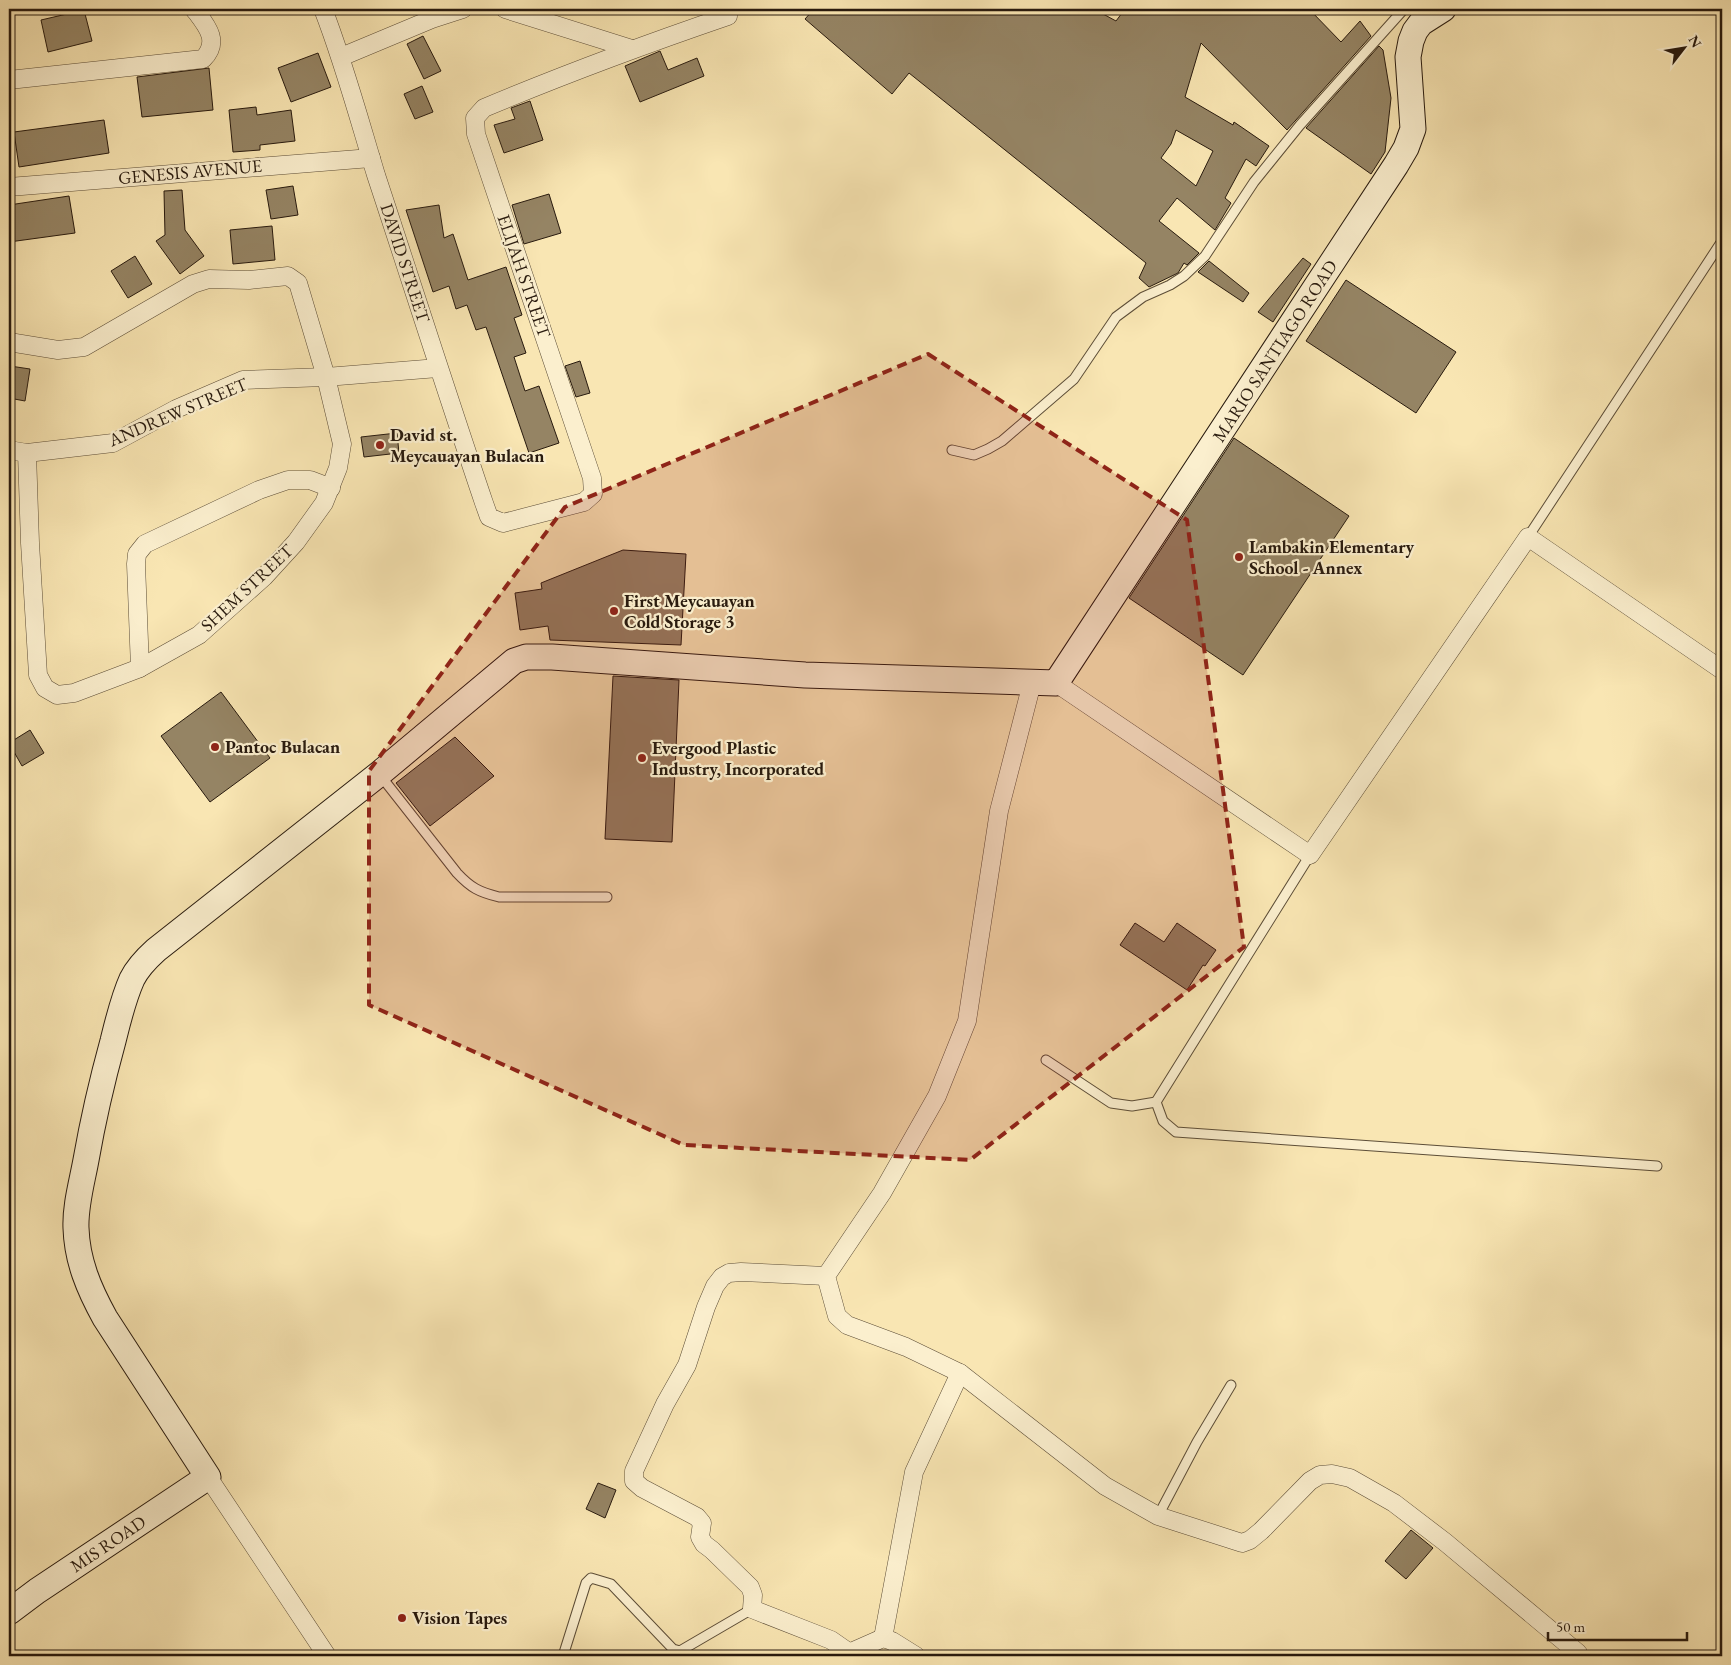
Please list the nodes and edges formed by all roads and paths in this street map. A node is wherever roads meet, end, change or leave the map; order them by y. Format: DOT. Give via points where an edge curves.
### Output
graph roads {
  1 [pos="194,9"];
  2 [pos="323,9"];
  3 [pos="463,9"];
  4 [pos="504,9"];
  5 [pos="1404,9"];
  6 [pos="1718,9"];
  7 [pos="1431,12"];
  8 [pos="1722,13"];
  9 [pos="728,16"];
  10 [pos="632,49"];
  11 [pos="341,57"];
  12 [pos="9,80"];
  13 [pos="371,158"];
  14 [pos="9,187"];
  15 [pos="1722,241"];
  16 [pos="9,342"];
  17 [pos="438,368"];
  18 [pos="326,377"];
  19 [pos="9,450"];
  20 [pos="952,450"];
  21 [pos="27,453"];
  22 [pos="331,488"];
  23 [pos="490,517"];
  24 [pos="1528,537"];
  25 [pos="140,668"];
  26 [pos="1722,670"];
  27 [pos="1032,683"];
  28 [pos="1056,684"];
  29 [pos="379,774"];
  30 [pos="1310,855"];
  31 [pos="607,897"];
  32 [pos="1046,1060"];
  33 [pos="1156,1102"];
  34 [pos="1657,1166"];
  35 [pos="826,1276"];
  36 [pos="960,1373"];
  37 [pos="1231,1385"];
  38 [pos="208,1477"];
  39 [pos="1158,1516"];
  40 [pos="752,1609"];
  41 [pos="9,1612"];
  42 [pos="883,1638"];
  43 [pos="852,1655"];
  44 [pos="1579,1655"];
  45 [pos="327,1656"];
  46 [pos="563,1656"];
  47 [pos="916,1656"];
  1 -- 12 [label="street" via="207,26 212,42 210,52 202,59"];
  2 -- 11 [label="street, DAVID STREET"];
  3 -- 11 [label="street"];
  4 -- 10 [label="street"];
  5 -- 20 [label="lane" via="1283,146 1254,182 1205,256 1170,285 1143,297 1116,317 1074,379 1002,441 974,455"];
  6 -- 8 [label="lane"];
  7 -- 28 [label="street, MARIO SANTIAGO ROAD" via="1415,31 1408,57 1413,129 1406,148"];
  9 -- 10 [label="street, ELIJAH STREET"];
  10 -- 23 [label="street, ELIJAH STREET" via="484,108 475,118 476,134 592,478 593,494 584,502 503,523"];
  11 -- 13 [label="street, DAVID STREET"];
  13 -- 14 [label="street, GENESIS AVENUE"];
  13 -- 17 [label="street, DAVID STREET"];
  15 -- 24 [label="lane"];
  16 -- 18 [label="street, SHEM STREET" via="58,350 84,347 193,284 209,279 250,280 288,276 298,282"];
  17 -- 18 [label="street, ANDREW STREET"];
  17 -- 23 [label="street, DAVID STREET"];
  18 -- 21 [label="street, ANDREW STREET" via="243,380 176,409 113,443"];
  18 -- 22 [label="street, SHEM STREET" via="342,444"];
  19 -- 21 [label="street, ANDREW STREET"];
  21 -- 25 [label="street, SHEM STREET" via="38,675 45,688 57,695 74,693"];
  22 -- 25 [label="street, SHEM STREET" via="296,542 264,577 199,634"];
  22 -- 25 [label="street" via="310,480 288,480 145,544 137,554 136,564"];
  24 -- 26 [label="street"];
  24 -- 30 [label="street"];
  27 -- 28 [label="street"];
  27 -- 29 [label="street" via="805,675 526,657 514,662"];
  27 -- 35 [label="street" via="999,811 967,1021 937,1096 882,1194"];
  28 -- 30 [label="street"];
  29 -- 31 [label="lane" via="457,873 482,893 499,897"];
  29 -- 38 [label="street" via="140,965 123,1003 97,1102 77,1210 81,1268 105,1318"];
  30 -- 33 [label="lane"];
  32 -- 33 [label="lane" via="1111,1102 1132,1106"];
  33 -- 34 [label="lane" via="1163,1121 1176,1132"];
  35 -- 36 [label="street" via="837,1316 847,1325 906,1347"];
  35 -- 40 [label="street" via="741,1272 722,1277 706,1307 687,1365 634,1471 634,1481 642,1488 697,1517 702,1523 700,1536 704,1544 750,1587"];
  36 -- 39 [label="street" via="1105,1486"];
  36 -- 42 [label="street" via="914,1472"];
  37 -- 39 [label="lane"];
  38 -- 41 [label="street, MIS ROAD"];
  38 -- 45 [label="street"];
  39 -- 44 [label="street" via="1242,1542 1262,1531 1310,1481 1320,1475 1350,1478 1394,1503 1445,1542"];
  40 -- 43 [label="street" via="830,1640"];
  40 -- 46 [label="lane" via="680,1651 673,1648 611,1584 591,1578 586,1583"];
  42 -- 43 [label="street"];
  42 -- 47 [label="street"];
}
